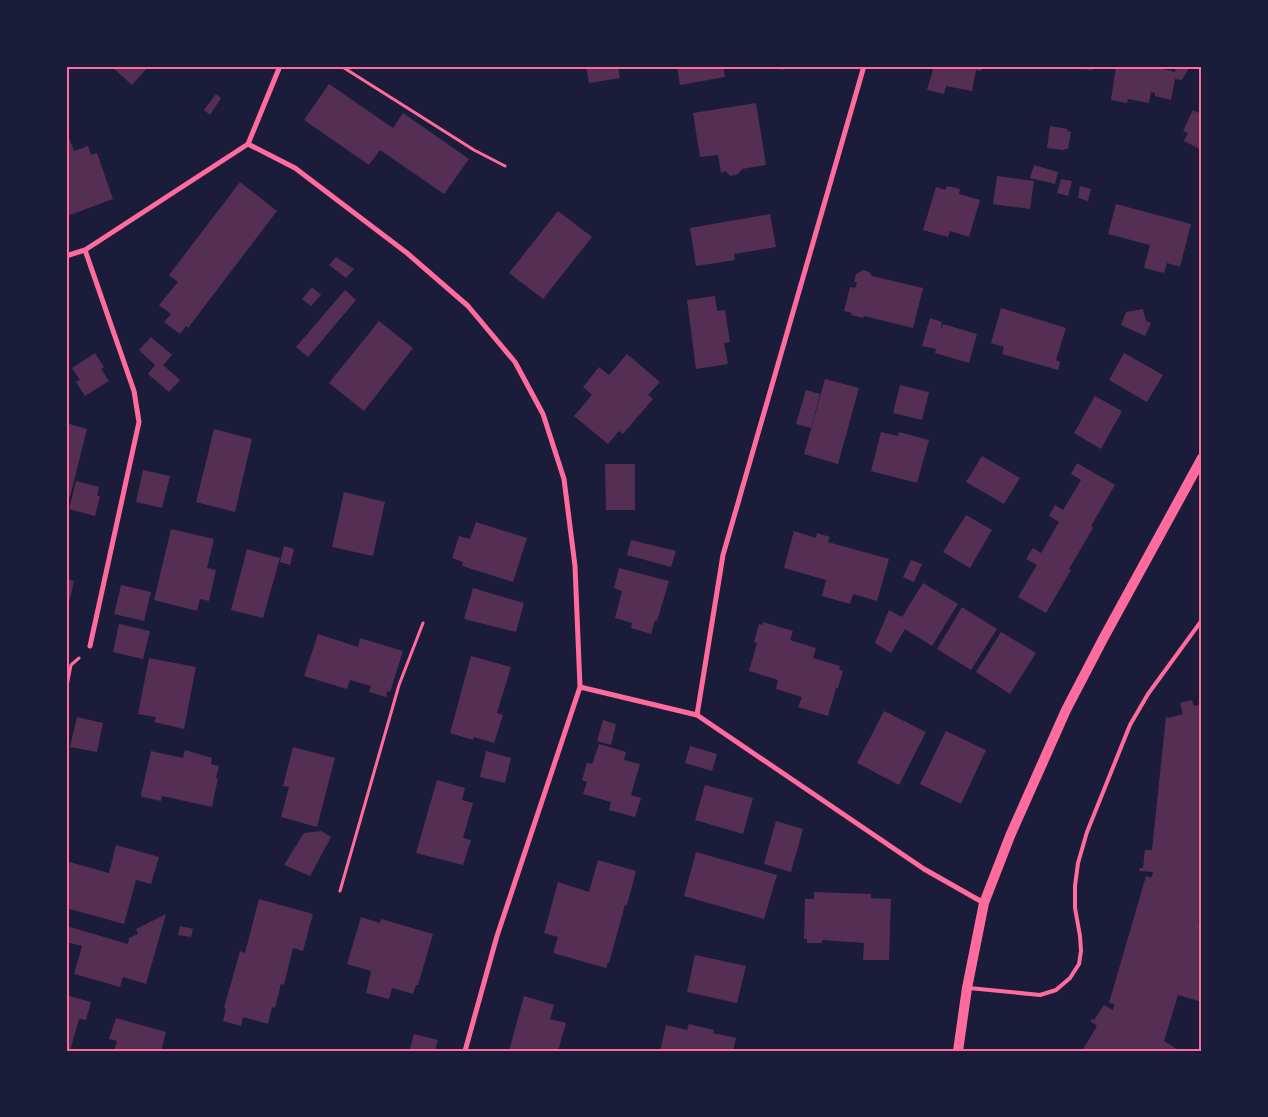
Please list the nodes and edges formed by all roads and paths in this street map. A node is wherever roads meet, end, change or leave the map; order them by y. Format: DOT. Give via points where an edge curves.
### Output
graph roads {
  1 [pos="280,66"];
  2 [pos="341,66"];
  3 [pos="864,66"];
  4 [pos="248,144"];
  5 [pos="505,166"];
  6 [pos="86,250"];
  7 [pos="66,256"];
  8 [pos="1202,458"];
  9 [pos="1202,620"];
  10 [pos="422,623"];
  11 [pos="90,646"];
  12 [pos="580,688"];
  13 [pos="66,691"];
  14 [pos="697,715"];
  15 [pos="340,891"];
  16 [pos="984,902"];
  17 [pos="967,988"];
  18 [pos="465,1051"];
  19 [pos="958,1051"];
  1 -- 4 [label="street"];
  2 -- 5 [label="path"];
  3 -- 14 [label="street" via="723,555"];
  4 -- 6 [label="street"];
  4 -- 12 [label="street" via="295,168 407,253 468,306 515,362 543,414 564,479 575,566"];
  6 -- 7 [label="street"];
  6 -- 11 [label="street" via="134,391 139,422"];
  8 -- 16 [label="main road" via="1066,710"];
  9 -- 17 [label="lane" via="1148,694 1130,725 1087,832 1075,886 1081,951 1079,964 1070,978 1056,990 1040,995"];
  10 -- 15 [label="path" via="399,685"];
  11 -- 13 [label="path" via="71,665"];
  12 -- 14 [label="street"];
  12 -- 18 [label="street" via="497,936"];
  14 -- 16 [label="street" via="924,869"];
  16 -- 17 [label="main road"];
  17 -- 19 [label="main road"];
}
